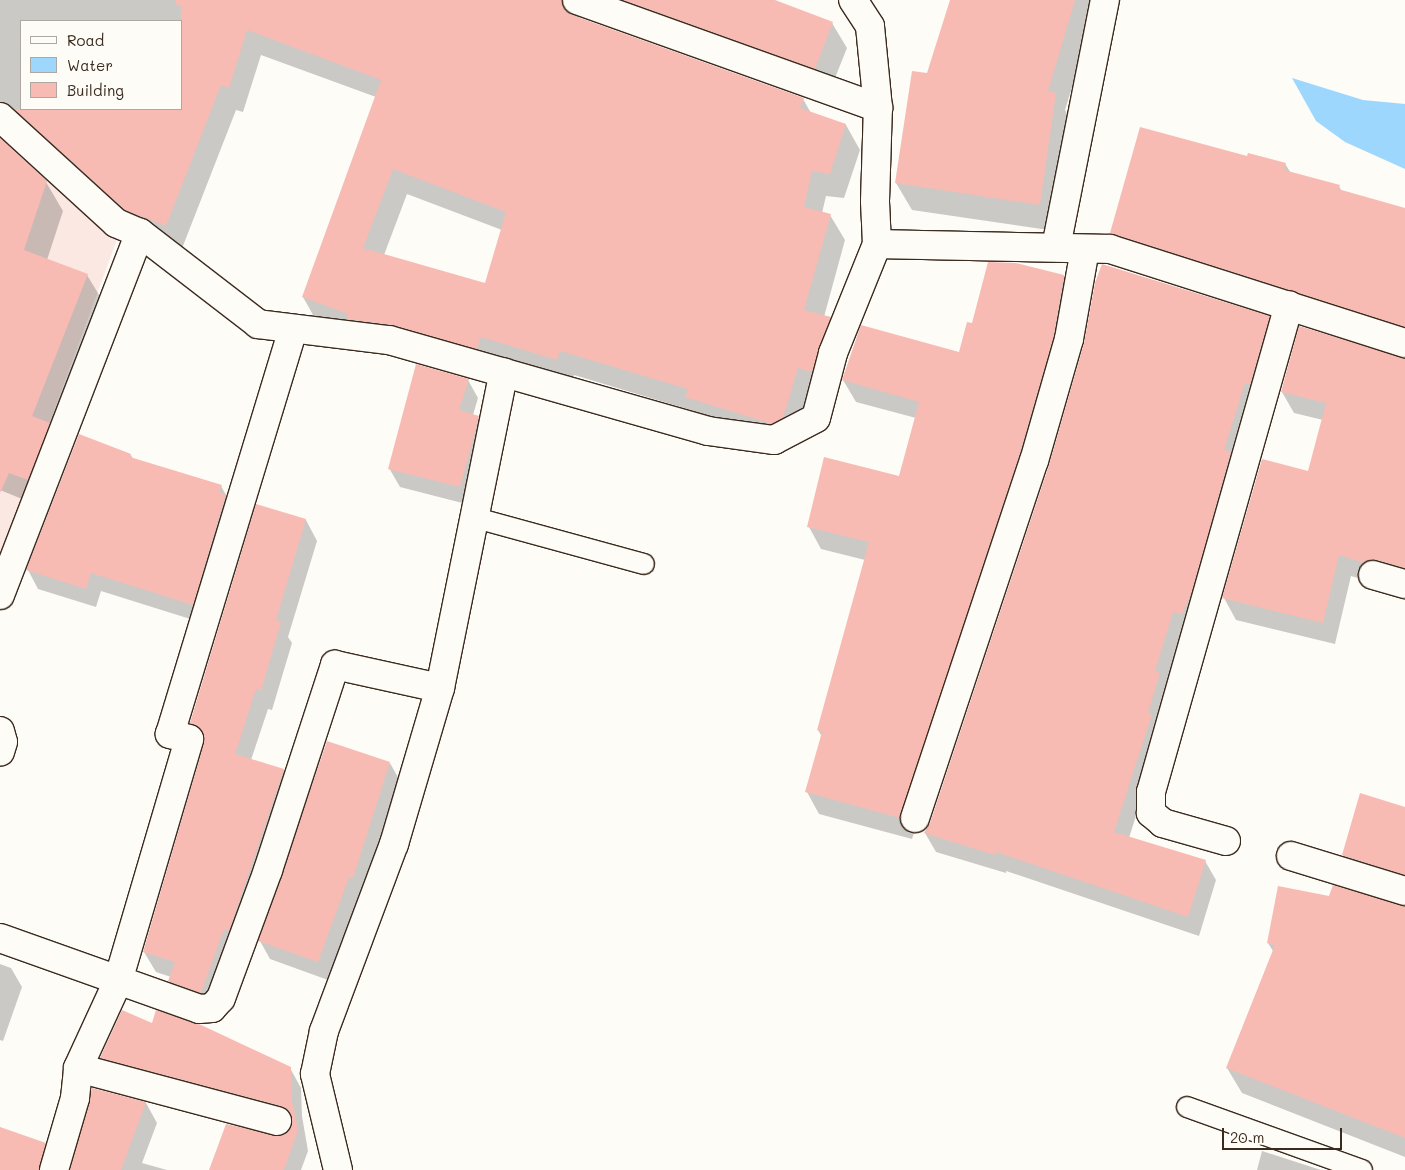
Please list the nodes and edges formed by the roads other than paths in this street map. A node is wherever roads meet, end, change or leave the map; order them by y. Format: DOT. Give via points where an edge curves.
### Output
graph roads {
  1 [pos="577,0"];
  2 [pos="853,0"];
  3 [pos="1105,0"];
  4 [pos="878,108"];
  5 [pos="0,117"];
  6 [pos="140,233"];
  7 [pos="877,244"];
  8 [pos="1056,247"];
  9 [pos="1085,249"];
  10 [pos="1289,305"];
  11 [pos="293,329"];
  12 [pos="1405,343"];
  13 [pos="504,372"];
  14 [pos="476,518"];
  15 [pos="644,564"];
  16 [pos="1373,575"];
  17 [pos="1405,584"];
  18 [pos="0,596"];
  19 [pos="440,688"];
  20 [pos="0,731"];
  21 [pos="0,752"];
  22 [pos="915,818"];
  23 [pos="1226,840"];
  24 [pos="1290,856"];
  25 [pos="1405,891"];
  26 [pos="0,938"];
  27 [pos="118,981"];
  28 [pos="78,1068"];
  29 [pos="1188,1107"];
  30 [pos="276,1121"];
  31 [pos="54,1170"];
  32 [pos="338,1170"];
  33 [pos="1362,1170"];
  1 -- 4 [label="street"];
  2 -- 4 [label="street" via="870,26"];
  3 -- 8 [label="street"];
  4 -- 7 [label="street"];
  5 -- 6 [label="street" via="116,223"];
  6 -- 11 [label="street" via="258,324"];
  6 -- 18 [label="street"];
  7 -- 8 [label="street"];
  7 -- 13 [label="street" via="833,353 816,418 774,440 708,431"];
  8 -- 9 [label="street"];
  9 -- 10 [label="street" via="1110,249"];
  9 -- 22 [label="street" via="1068,339 1034,461"];
  10 -- 12 [label="street"];
  10 -- 23 [label="street" via="1151,792 1151,813 1163,823"];
  11 -- 13 [label="street" via="389,340"];
  11 -- 27 [label="street" via="170,734 190,739"];
  13 -- 14 [label="street"];
  14 -- 15 [label="lane"];
  14 -- 19 [label="street"];
  16 -- 17 [label="street"];
  19 -- 27 [label="street" via="335,666 222,998 212,1008 199,1009"];
  19 -- 32 [label="street" via="394,844 324,1031 315,1074"];
  20 -- 21 [label="street" via="3,742"];
  24 -- 25 [label="street"];
  26 -- 27 [label="street"];
  27 -- 28 [label="street"];
  28 -- 30 [label="street"];
  28 -- 31 [label="street" via="76,1098"];
  29 -- 33 [label="lane"];
}
